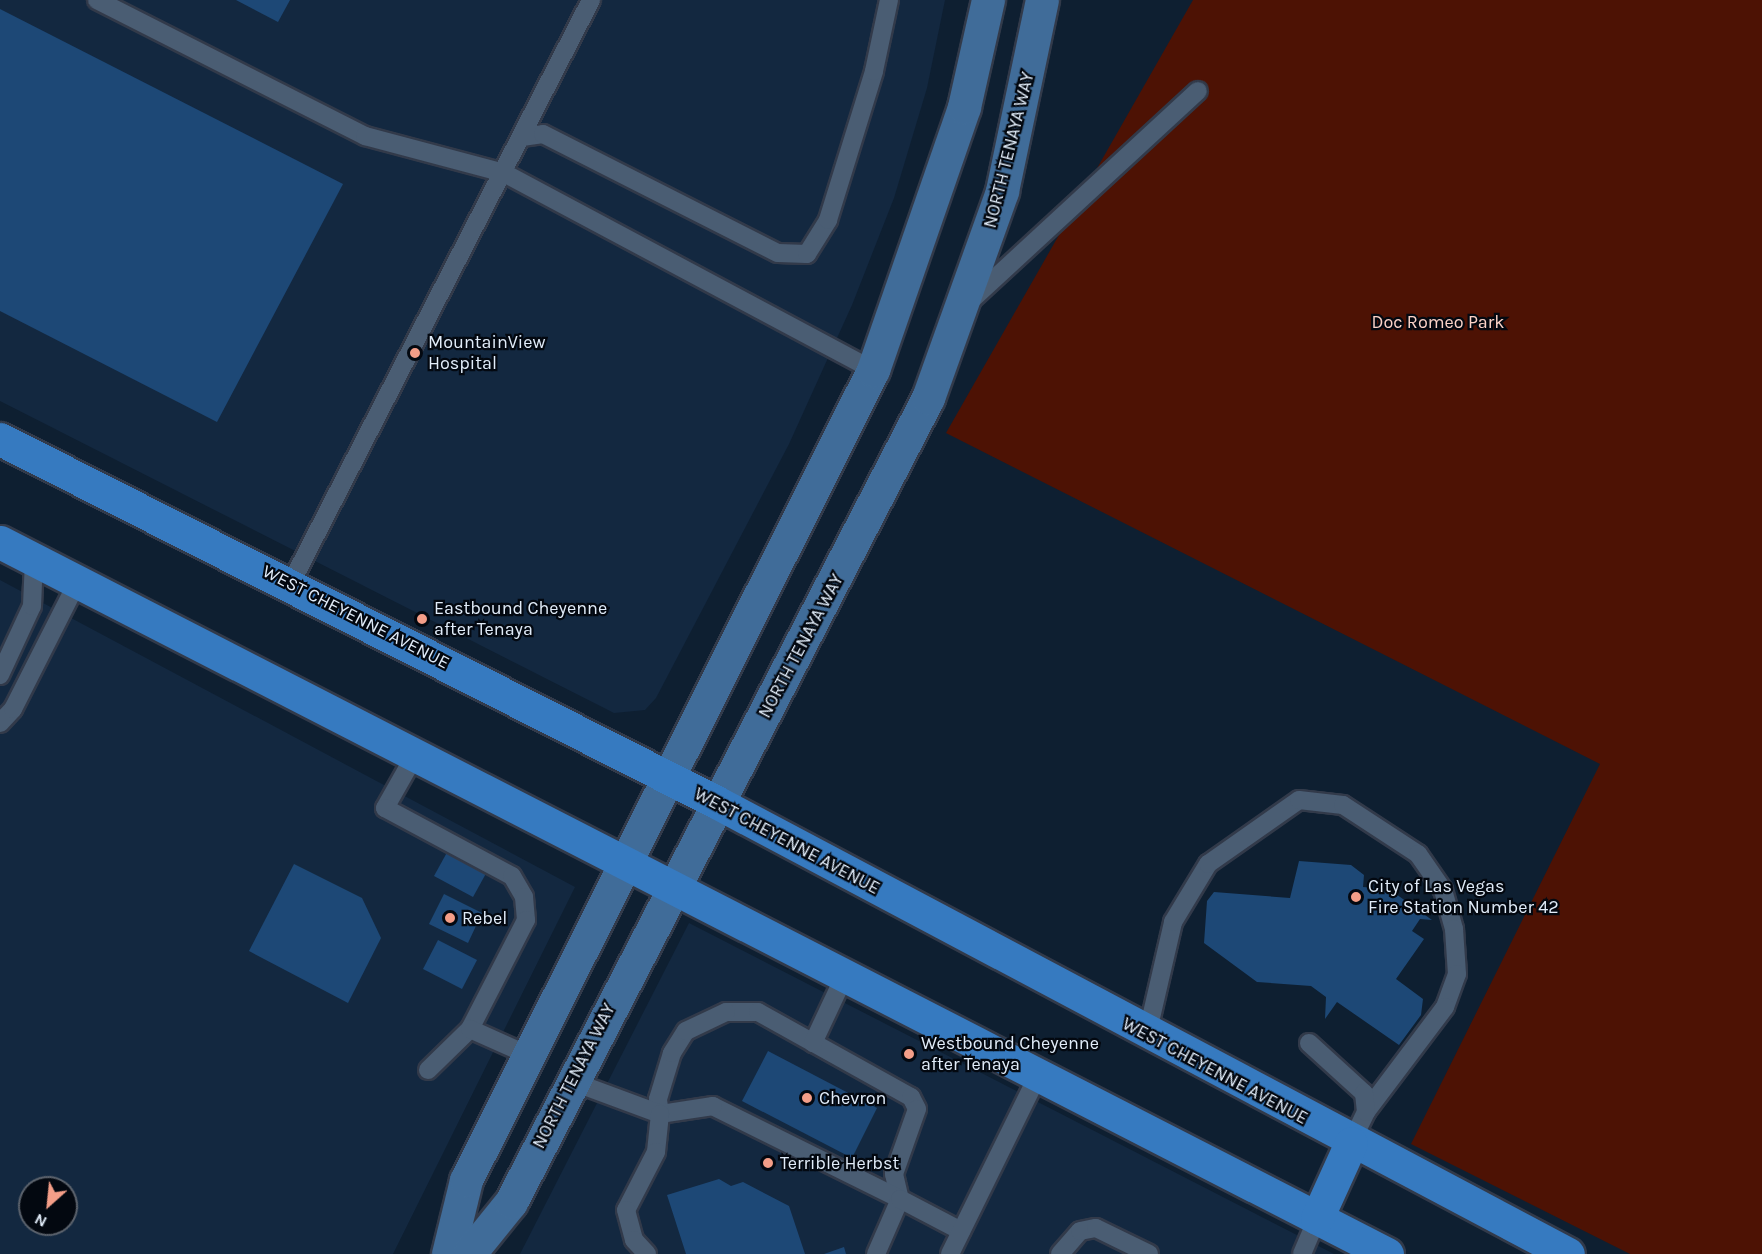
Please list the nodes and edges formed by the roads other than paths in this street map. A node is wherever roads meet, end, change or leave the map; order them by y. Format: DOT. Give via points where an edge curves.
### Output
graph roads {
  1 [pos="97,0"];
  2 [pos="591,0"];
  3 [pos="889,0"];
  4 [pos="988,0"];
  5 [pos="1042,0"];
  6 [pos="1198,91"];
  7 [pos="522,137"];
  8 [pos="504,173"];
  9 [pos="963,308"];
  10 [pos="873,370"];
  11 [pos="0,439"];
  12 [pos="0,542"];
  13 [pos="34,560"];
  14 [pos="76,583"];
  15 [pos="291,583"];
  16 [pos="0,675"];
  17 [pos="0,723"];
  18 [pos="415,755"];
  19 [pos="669,778"];
  20 [pos="718,803"];
  21 [pos="623,862"];
  22 [pos="671,887"];
  23 [pos="844,977"];
  24 [pos="470,1029"];
  25 [pos="1147,1035"];
  26 [pos="813,1042"];
  27 [pos="1309,1042"];
  28 [pos="528,1055"];
  29 [pos="428,1070"];
  30 [pos="1038,1075"];
  31 [pos="571,1081"];
  32 [pos="1366,1112"];
  33 [pos="660,1114"];
  34 [pos="1351,1143"];
  35 [pos="900,1199"];
  36 [pos="1317,1218"];
  37 [pos="961,1231"];
  38 [pos="448,1254"];
  39 [pos="469,1254"];
  40 [pos="647,1254"];
  41 [pos="876,1254"];
  42 [pos="950,1254"];
  43 [pos="1060,1254"];
  44 [pos="1149,1254"];
  45 [pos="1302,1254"];
  46 [pos="1387,1254"];
  47 [pos="1568,1254"];
  1 -- 8 [label="lane" via="365,136"];
  2 -- 7 [label="lane"];
  3 -- 7 [label="lane" via="874,71 828,220 807,254 778,253 543,134"];
  4 -- 10 [label="main road" via="964,107"];
  5 -- 9 [label="main road, NORTH TENAYA WAY" via="1002,191"];
  6 -- 9 [label="lane"];
  7 -- 8 [label="lane"];
  8 -- 10 [label="lane"];
  8 -- 15 [label="lane"];
  9 -- 20 [label="main road, NORTH TENAYA WAY" via="923,408"];
  10 -- 19 [label="main road"];
  11 -- 15 [label="main road, WEST CHEYENNE AVENUE"];
  12 -- 13 [label="main road"];
  13 -- 14 [label="main road"];
  13 -- 16 [label="lane" via="32,606"];
  14 -- 17 [label="lane" via="14,709"];
  14 -- 18 [label="main road"];
  15 -- 19 [label="main road, WEST CHEYENNE AVENUE"];
  18 -- 21 [label="main road"];
  18 -- 24 [label="lane" via="385,808 512,876 524,897 526,920"];
  19 -- 20 [label="main road, WEST CHEYENNE AVENUE"];
  19 -- 21 [label="main road"];
  20 -- 22 [label="main road, NORTH TENAYA WAY"];
  20 -- 25 [label="main road, WEST CHEYENNE AVENUE"];
  21 -- 22 [label="main road"];
  21 -- 28 [label="main road"];
  22 -- 23 [label="main road"];
  22 -- 31 [label="main road, NORTH TENAYA WAY"];
  23 -- 26 [label="lane"];
  23 -- 30 [label="main road"];
  24 -- 28 [label="lane"];
  24 -- 29 [label="lane"];
  25 -- 32 [label="lane" via="1173,922 1208,864 1299,800 1343,805 1418,854 1443,890 1454,928 1457,974 1444,1007"];
  25 -- 34 [label="main road, WEST CHEYENNE AVENUE"];
  26 -- 33 [label="lane" via="758,1012 726,1012 686,1031 661,1087"];
  26 -- 35 [label="lane" via="911,1096 917,1109 894,1174"];
  27 -- 32 [label="lane" via="1364,1093"];
  28 -- 38 [label="main road" via="466,1180"];
  30 -- 36 [label="main road"];
  30 -- 37 [label="lane"];
  31 -- 33 [label="lane"];
  31 -- 39 [label="main road, NORTH TENAYA WAY" via="511,1202"];
  32 -- 34 [label="lane"];
  33 -- 35 [label="lane" via="713,1106"];
  33 -- 40 [label="lane" via="656,1152 626,1210 634,1240"];
  34 -- 36 [label="main road"];
  34 -- 47 [label="main road, WEST CHEYENNE AVENUE"];
  35 -- 37 [label="lane"];
  35 -- 41 [label="lane"];
  36 -- 45 [label="lane"];
  36 -- 46 [label="main road"];
  37 -- 42 [label="lane"];
  43 -- 44 [label="lane" via="1080,1231 1096,1228"];
}
